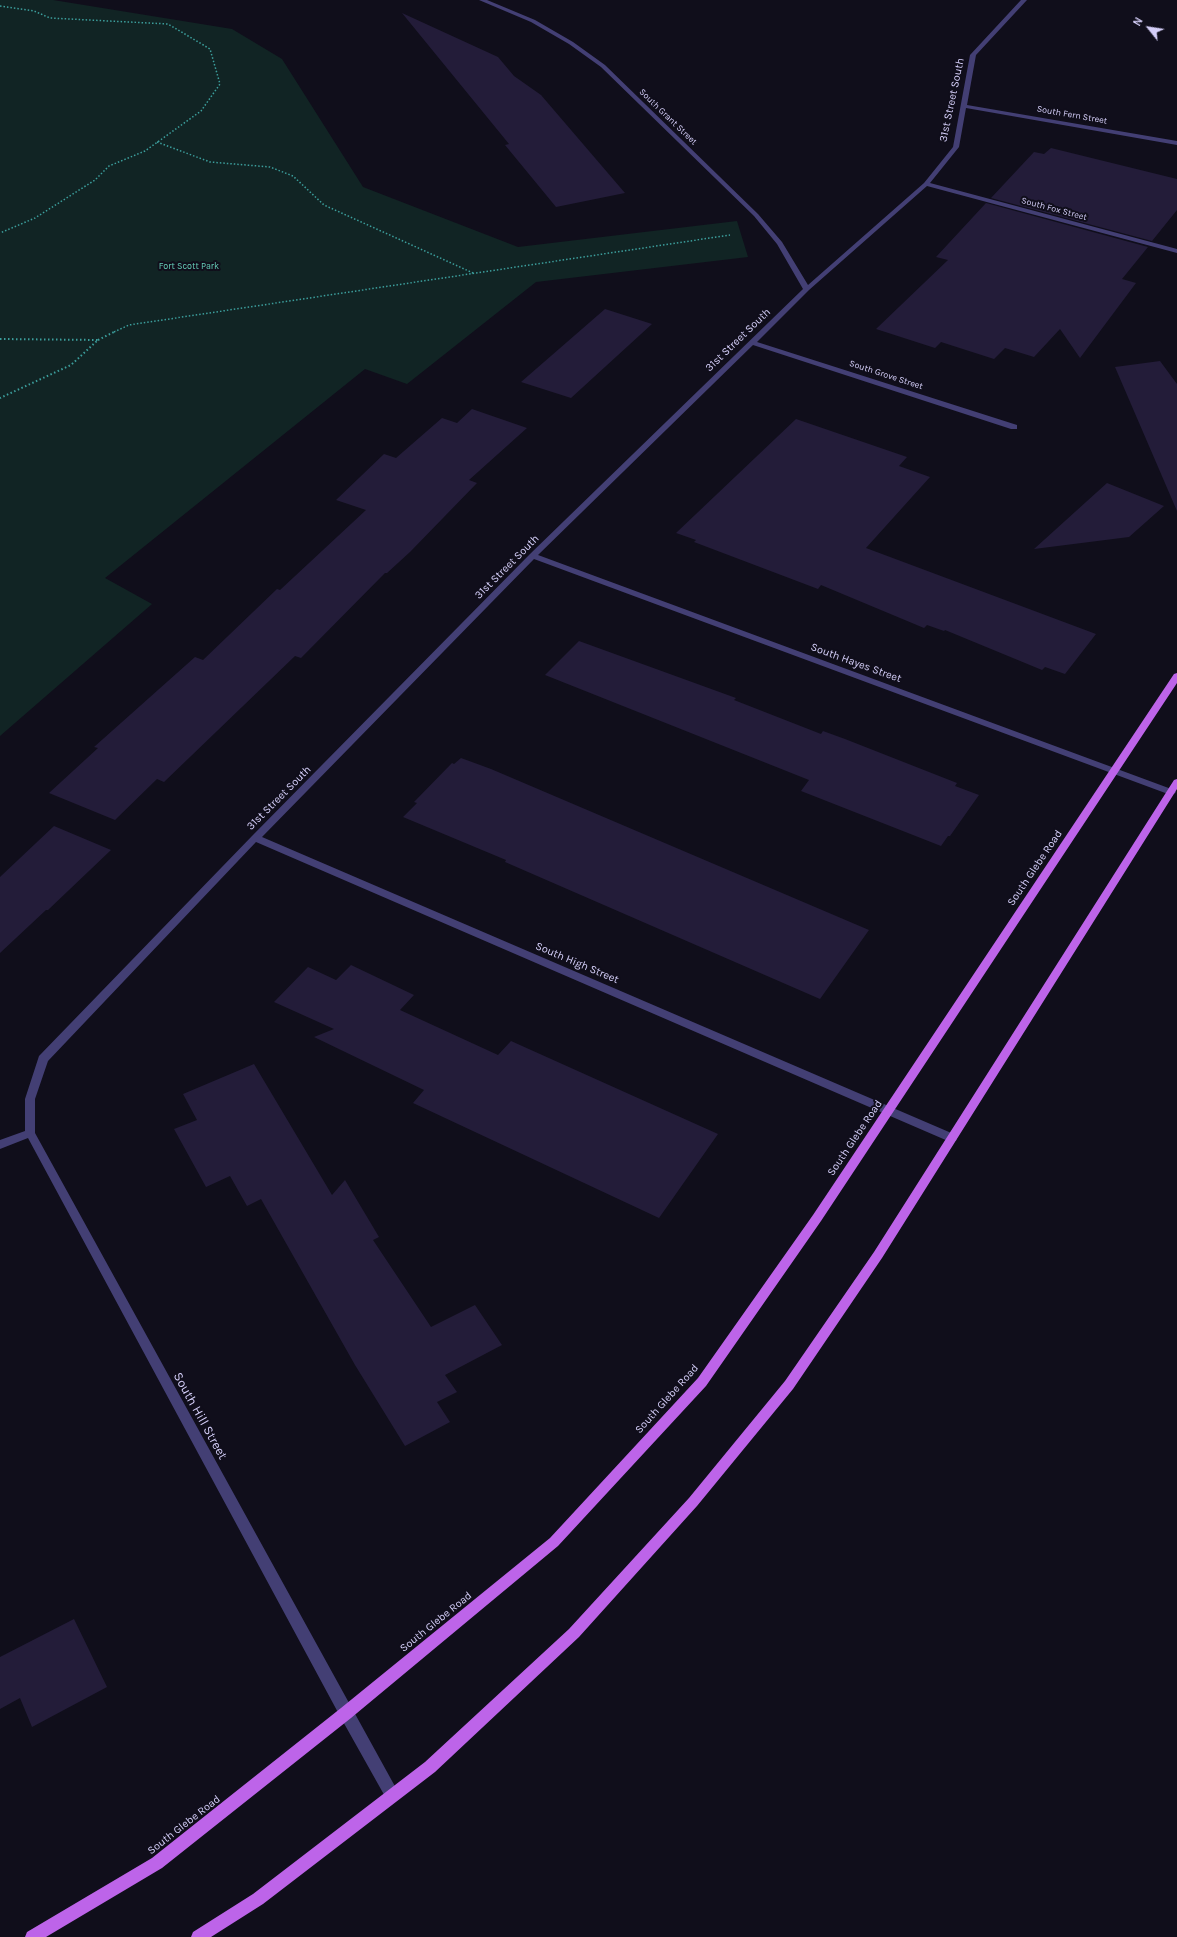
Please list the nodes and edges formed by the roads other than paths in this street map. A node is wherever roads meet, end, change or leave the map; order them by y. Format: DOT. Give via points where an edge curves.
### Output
graph roads {
  1 [pos="482,0"];
  2 [pos="1024,0"];
  3 [pos="964,106"];
  4 [pos="1177,143"];
  5 [pos="926,184"];
  6 [pos="1177,251"];
  7 [pos="807,289"];
  8 [pos="751,342"];
  9 [pos="1014,428"];
  10 [pos="533,556"];
  11 [pos="1177,676"];
  12 [pos="1115,770"];
  13 [pos="1174,787"];
  14 [pos="255,838"];
  15 [pos="889,1111"];
  16 [pos="30,1133"];
  17 [pos="952,1138"];
  18 [pos="0,1145"];
  19 [pos="346,1713"];
  20 [pos="392,1795"];
  21 [pos="32,1937"];
  22 [pos="198,1937"];
  1 -- 7 [label="street, South Grant Street" via="533,21 571,43 603,66 756,215 780,243"];
  2 -- 3 [label="street, 31st Street South" via="973,55"];
  3 -- 4 [label="street, South Fern Street"];
  3 -- 5 [label="street, 31st Street South" via="956,147"];
  5 -- 6 [label="street, South Fox Street"];
  5 -- 7 [label="street, 31st Street South"];
  7 -- 8 [label="street, 31st Street South"];
  8 -- 9 [label="street, South Grove Street"];
  8 -- 10 [label="street, 31st Street South"];
  10 -- 12 [label="street, South Hayes Street"];
  10 -- 14 [label="street, 31st Street South"];
  11 -- 12 [label="main road, South Glebe Road"];
  12 -- 13 [label="street, South Hayes Street"];
  12 -- 15 [label="main road, South Glebe Road"];
  13 -- 17 [label="main road"];
  14 -- 15 [label="street, South High Street"];
  14 -- 16 [label="street, 31st Street South" via="42,1059 30,1098"];
  15 -- 17 [label="street, South High Street"];
  15 -- 19 [label="main road, South Glebe Road" via="702,1382 554,1542"];
  16 -- 18 [label="street"];
  16 -- 19 [label="street, South Hill Street"];
  17 -- 20 [label="main road" via="878,1255 789,1385 693,1502 574,1633 430,1767"];
  19 -- 20 [label="street, South Hill Street"];
  19 -- 21 [label="main road, South Glebe Road" via="157,1863"];
  20 -- 22 [label="main road" via="258,1899"];
}
